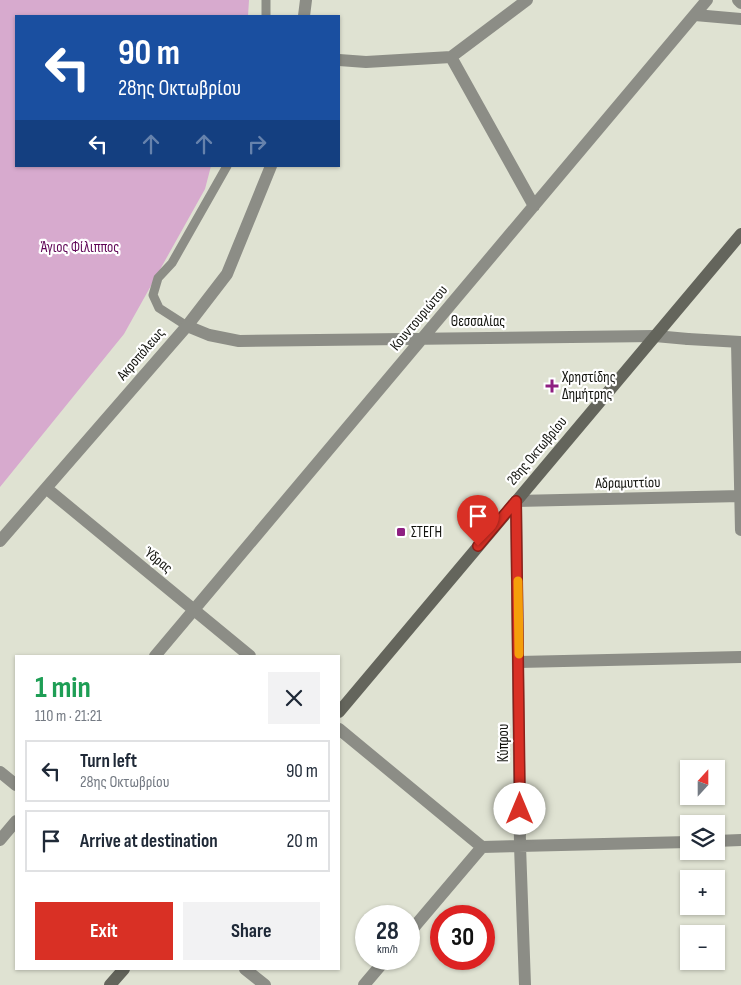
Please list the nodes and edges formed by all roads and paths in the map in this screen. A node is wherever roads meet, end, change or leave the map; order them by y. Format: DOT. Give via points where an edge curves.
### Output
graph roads {
  1 [pos="266,0"];
  2 [pos="306,0"];
  3 [pos="527,0"];
  4 [pos="708,0"];
  5 [pos="738,0"];
  6 [pos="741,3"];
  7 [pos="266,15"];
  8 [pos="304,15"];
  9 [pos="695,15"];
  10 [pos="741,19"];
  11 [pos="451,57"];
  12 [pos="340,60"];
  13 [pos="227,167"];
  14 [pos="271,167"];
  15 [pos="534,206"];
  16 [pos="741,234"];
  17 [pos="187,326"];
  18 [pos="654,336"];
  19 [pos="424,337"];
  20 [pos="739,342"];
  21 [pos="46,488"];
  22 [pos="741,496"];
  23 [pos="516,501"];
  24 [pos="741,530"];
  25 [pos="0,541"];
  26 [pos="194,610"];
  27 [pos="156,655"];
  28 [pos="249,655"];
  29 [pos="741,657"];
  30 [pos="519,662"];
  31 [pos="340,711"];
  32 [pos="340,730"];
  33 [pos="0,772"];
  34 [pos="15,784"];
  35 [pos="15,822"];
  36 [pos="0,840"];
  37 [pos="741,840"];
  38 [pos="725,841"];
  39 [pos="680,842"];
  40 [pos="520,846"];
  41 [pos="482,847"];
  42 [pos="420,920"];
  43 [pos="123,970"];
  44 [pos="246,970"];
  45 [pos="377,970"];
  46 [pos="110,985"];
  47 [pos="265,985"];
  48 [pos="364,985"];
  49 [pos="525,985"];
  1 -- 7 [label="lane"];
  2 -- 8 [label="street"];
  3 -- 11 [label="street"];
  4 -- 9 [label="street, Κουντουριώτου"];
  5 -- 6 [label="street"];
  9 -- 10 [label="street"];
  9 -- 15 [label="street, Κουντουριώτου"];
  11 -- 12 [label="street" via="366,62"];
  11 -- 15 [label="street"];
  13 -- 17 [label="lane" via="172,263 158,278 153,295 159,308"];
  14 -- 17 [label="street, Ακροπόλεως" via="227,274"];
  15 -- 19 [label="street, Κουντουριώτου"];
  16 -- 18 [label="main road, 28ης Οκτωβρίου"];
  17 -- 19 [label="street, Θεσσαλίας" via="209,335 239,341"];
  17 -- 21 [label="street, Ακροπόλεως"];
  18 -- 19 [label="street, Θεσσαλίας"];
  18 -- 20 [label="street, Θεσσαλίας"];
  18 -- 23 [label="main road, 28ης Οκτωβρίου"];
  19 -- 26 [label="street, Κουντουριώτου"];
  20 -- 22 [label="street"];
  21 -- 25 [label="street, Ακροπόλεως"];
  21 -- 26 [label="street, Ύδρας"];
  22 -- 23 [label="street, Αδραμυττίου"];
  22 -- 24 [label="street"];
  23 -- 30 [label="street, Κύπρου"];
  23 -- 31 [label="main road, 28ης Οκτωβρίου"];
  26 -- 27 [label="street, Κουντουριώτου"];
  26 -- 28 [label="street, Ύδρας"];
  29 -- 30 [label="street"];
  30 -- 40 [label="street, Κύπρου"];
  32 -- 41 [label="street"];
  33 -- 34 [label="street"];
  35 -- 36 [label="street"];
  37 -- 38 [label="street"];
  39 -- 40 [label="street"];
  40 -- 41 [label="street"];
  40 -- 49 [label="street, Κύπρου"];
  41 -- 42 [label="street"];
  43 -- 46 [label="main road"];
  44 -- 47 [label="street"];
  45 -- 48 [label="street"];
}
